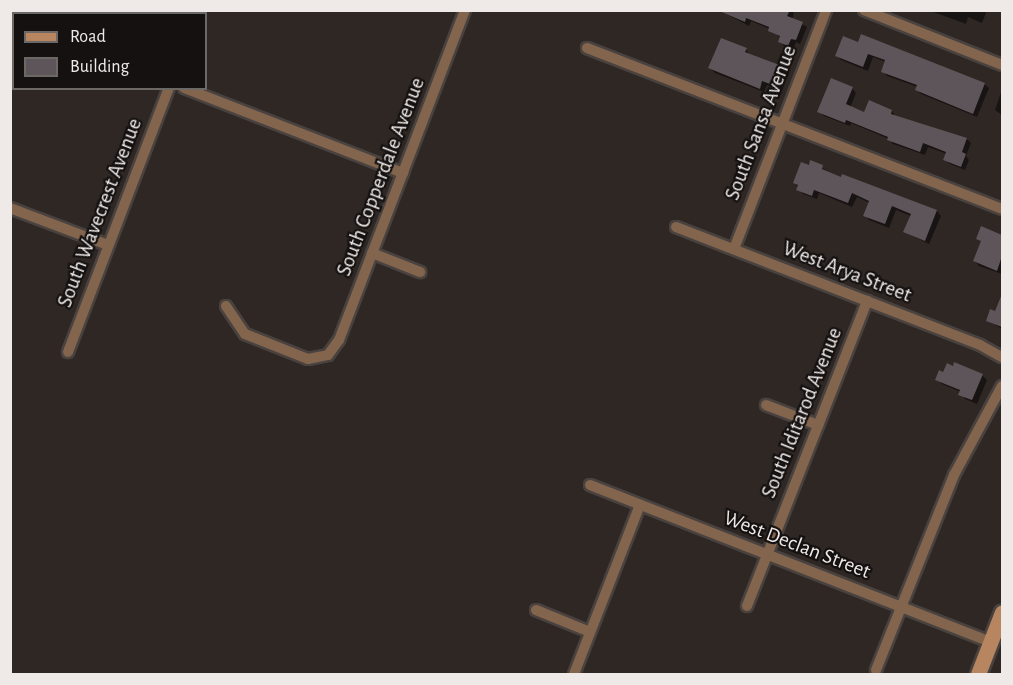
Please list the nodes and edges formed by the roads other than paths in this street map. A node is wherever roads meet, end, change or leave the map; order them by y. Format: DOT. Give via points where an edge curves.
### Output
graph roads {
  1 [pos="465,10"];
  2 [pos="826,10"];
  3 [pos="864,10"];
  4 [pos="588,48"];
  5 [pos="1002,65"];
  6 [pos="168,90"];
  7 [pos="189,90"];
  8 [pos="782,123"];
  9 [pos="403,173"];
  10 [pos="10,208"];
  11 [pos="1002,208"];
  12 [pos="676,227"];
  13 [pos="108,245"];
  14 [pos="734,249"];
  15 [pos="372,253"];
  16 [pos="420,272"];
  17 [pos="867,301"];
  18 [pos="226,306"];
  19 [pos="68,352"];
  20 [pos="1002,357"];
  21 [pos="1002,386"];
  22 [pos="766,405"];
  23 [pos="818,425"];
  24 [pos="590,485"];
  25 [pos="640,505"];
  26 [pos="767,554"];
  27 [pos="747,606"];
  28 [pos="902,607"];
  29 [pos="536,610"];
  30 [pos="1002,612"];
  31 [pos="590,632"];
  32 [pos="991,642"];
  33 [pos="876,670"];
  34 [pos="574,675"];
  35 [pos="978,675"];
  1 -- 9 [label="street, South Copperdale Avenue"];
  2 -- 8 [label="street, South Sansa Avenue"];
  3 -- 5 [label="street"];
  4 -- 8 [label="street"];
  6 -- 13 [label="street, South Wavecrest Avenue"];
  7 -- 9 [label="street"];
  8 -- 11 [label="street"];
  8 -- 14 [label="street, South Sansa Avenue"];
  9 -- 15 [label="street, South Copperdale Avenue"];
  10 -- 13 [label="street"];
  12 -- 14 [label="street, West Arya Street"];
  13 -- 19 [label="street, South Wavecrest Avenue"];
  14 -- 17 [label="street, West Arya Street"];
  15 -- 16 [label="street"];
  15 -- 18 [label="street, South Copperdale Avenue" via="339,340 328,355 308,359 245,334"];
  17 -- 20 [label="street, West Arya Street"];
  17 -- 23 [label="street, South Iditarod Avenue"];
  21 -- 28 [label="street" via="954,475"];
  22 -- 23 [label="street"];
  23 -- 26 [label="street, South Iditarod Avenue"];
  24 -- 25 [label="street, West Declan Street"];
  25 -- 26 [label="street, West Declan Street"];
  25 -- 31 [label="street"];
  26 -- 27 [label="street, South Iditarod Avenue"];
  26 -- 28 [label="street, West Declan Street"];
  28 -- 32 [label="street, West Declan Street"];
  28 -- 33 [label="street"];
  29 -- 31 [label="street"];
  30 -- 32 [label="street"];
  31 -- 34 [label="street"];
  32 -- 35 [label="street"];
}
